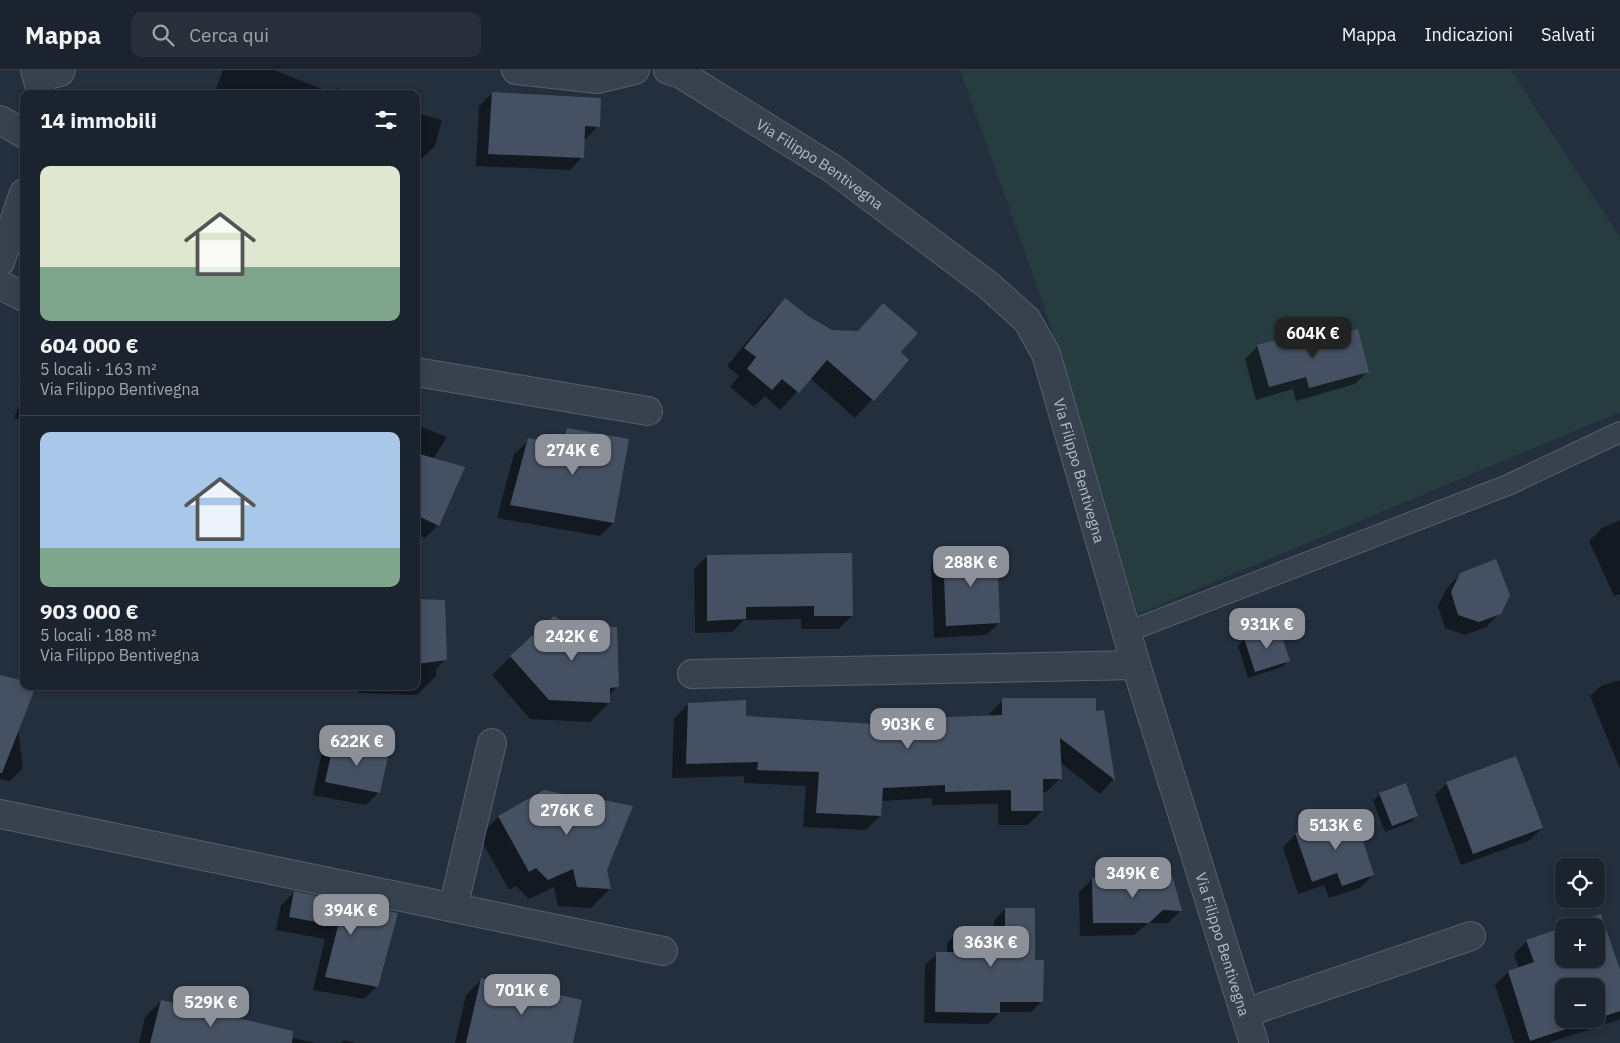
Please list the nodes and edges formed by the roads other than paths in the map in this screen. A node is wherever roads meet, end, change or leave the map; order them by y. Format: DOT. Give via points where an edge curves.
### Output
graph roads {
  1 [pos="516,70"];
  2 [pos="635,70"];
  3 [pos="668,70"];
  4 [pos="0,120"];
  5 [pos="20,132"];
  6 [pos="20,204"];
  7 [pos="0,262"];
  8 [pos="0,285"];
  9 [pos="20,295"];
  10 [pos="420,373"];
  11 [pos="648,411"];
  12 [pos="1620,432"];
  13 [pos="1127,632"];
  14 [pos="1136,665"];
  15 [pos="692,674"];
  16 [pos="492,743"];
  17 [pos="0,814"];
  18 [pos="453,908"];
  19 [pos="1471,936"];
  20 [pos="663,951"];
  21 [pos="1245,1013"];
  22 [pos="1254,1043"];
  1 -- 2 [label="street" via="598,79"];
  3 -- 13 [label="street, Via Filippo Bentivegna" via="681,74 833,169 988,285 1027,320 1046,354"];
  4 -- 5 [label="street"];
  6 -- 7 [label="street"];
  8 -- 9 [label="street"];
  10 -- 11 [label="street"];
  12 -- 13 [label="lane" via="1508,485"];
  13 -- 14 [label="street, Via Filippo Bentivegna"];
  14 -- 15 [label="street"];
  14 -- 21 [label="street, Via Filippo Bentivegna"];
  16 -- 18 [label="street"];
  17 -- 18 [label="street"];
  18 -- 20 [label="street"];
  19 -- 21 [label="street"];
  21 -- 22 [label="street, Via Filippo Bentivegna"];
}
